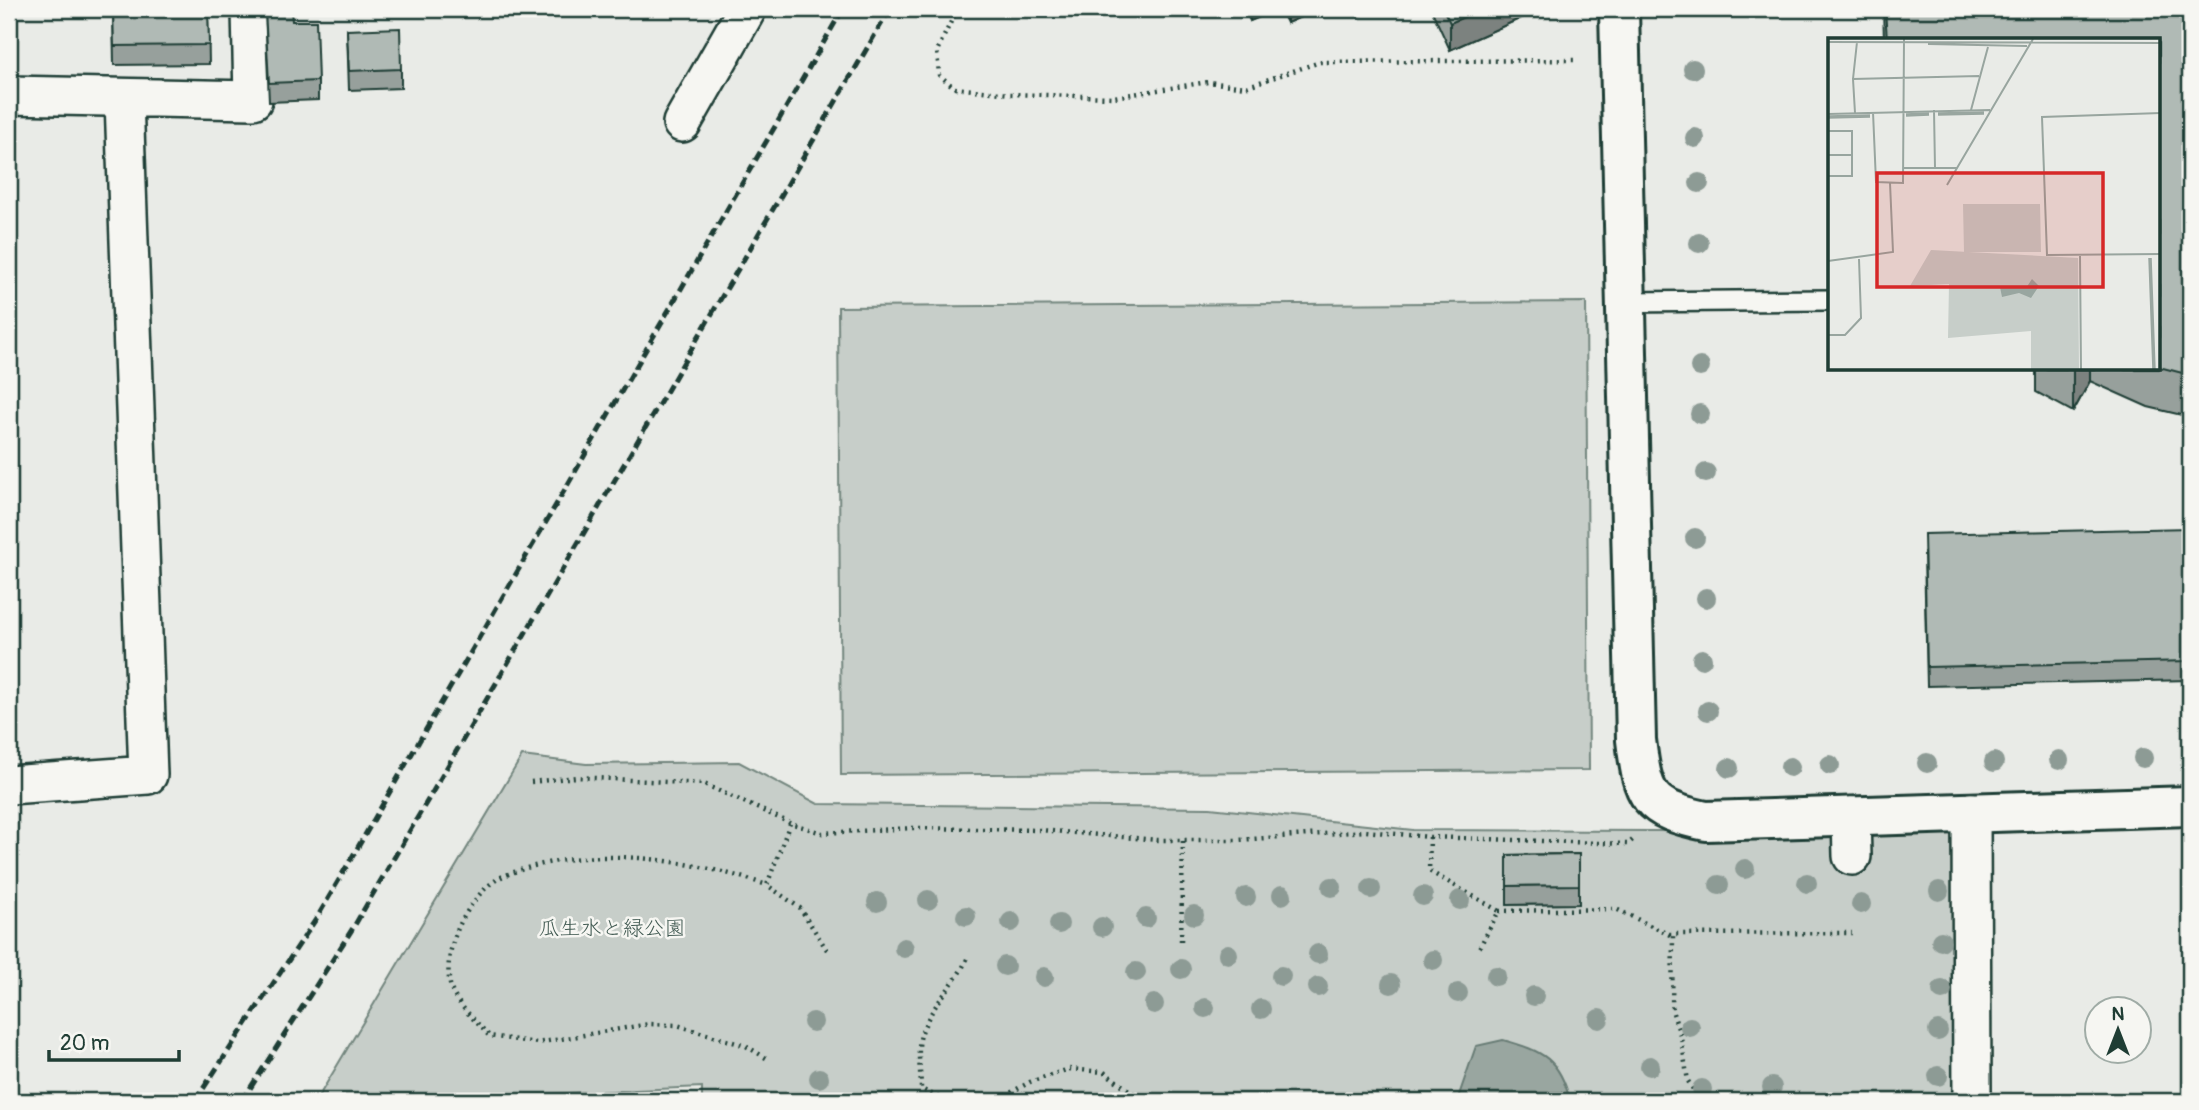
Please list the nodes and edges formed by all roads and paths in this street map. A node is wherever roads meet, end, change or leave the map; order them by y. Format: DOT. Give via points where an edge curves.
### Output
graph roads {
  1 [pos="251,9"];
  2 [pos="747,9"];
  3 [pos="957,9"];
  4 [pos="1619,9"];
  5 [pos="1620,59"];
  6 [pos="9,95"];
  7 [pos="124,100"];
  8 [pos="682,123"];
  9 [pos="1828,300"];
  10 [pos="1626,302"];
  11 [pos="531,782"];
  12 [pos="9,785"];
  13 [pos="2190,806"];
  14 [pos="1662,808"];
  15 [pos="1971,812"];
  16 [pos="1851,816"];
  17 [pos="790,823"];
  18 [pos="1430,837"];
  19 [pos="1183,840"];
  20 [pos="1852,856"];
  21 [pos="767,884"];
  22 [pos="1499,911"];
  23 [pos="1852,933"];
  24 [pos="1669,934"];
  25 [pos="1181,941"];
  26 [pos="827,950"];
  27 [pos="1478,950"];
  28 [pos="967,959"];
  29 [pos="766,1058"];
  30 [pos="1139,1097"];
  31 [pos="1700,1101"];
  32 [pos="1972,1101"];
  1 -- 7 [label="street" via="253,100"];
  2 -- 8 [label="street"];
  3 -- 5 [label="path" via="937,51 939,75 955,88 1009,94 1114,97 1208,82 1245,87 1320,62"];
  4 -- 5 [label="street"];
  5 -- 10 [label="street"];
  6 -- 7 [label="street"];
  7 -- 12 [label="street" via="148,775"];
  9 -- 10 [label="lane"];
  10 -- 14 [label="street" via="1636,740 1641,777 1653,802"];
  11 -- 17 [label="path" via="576,777 704,784"];
  13 -- 15 [label="street"];
  14 -- 16 [label="street" via="1706,821"];
  14 -- 18 [label="path" via="1629,844"];
  15 -- 16 [label="street"];
  15 -- 32 [label="street"];
  16 -- 20 [label="street"];
  17 -- 19 [label="path" via="822,834 914,828 1040,830"];
  17 -- 21 [label="path"];
  18 -- 19 [label="path" via="1365,831"];
  18 -- 22 [label="path" via="1429,871"];
  19 -- 25 [label="path"];
  21 -- 26 [label="path" via="800,908"];
  21 -- 29 [label="path" via="721,869 614,855 555,863 504,875 470,904 449,946 452,992 489,1036 537,1043 649,1024 677,1025 746,1045"];
  22 -- 24 [label="path" via="1616,909"];
  22 -- 27 [label="path"];
  23 -- 24 [label="path"];
  24 -- 31 [label="path" via="1673,936 1672,1010 1688,1082"];
  28 -- 30 [label="path" via="928,1017 920,1041 921,1089 946,1101 997,1100 1069,1069 1104,1072"];
}
